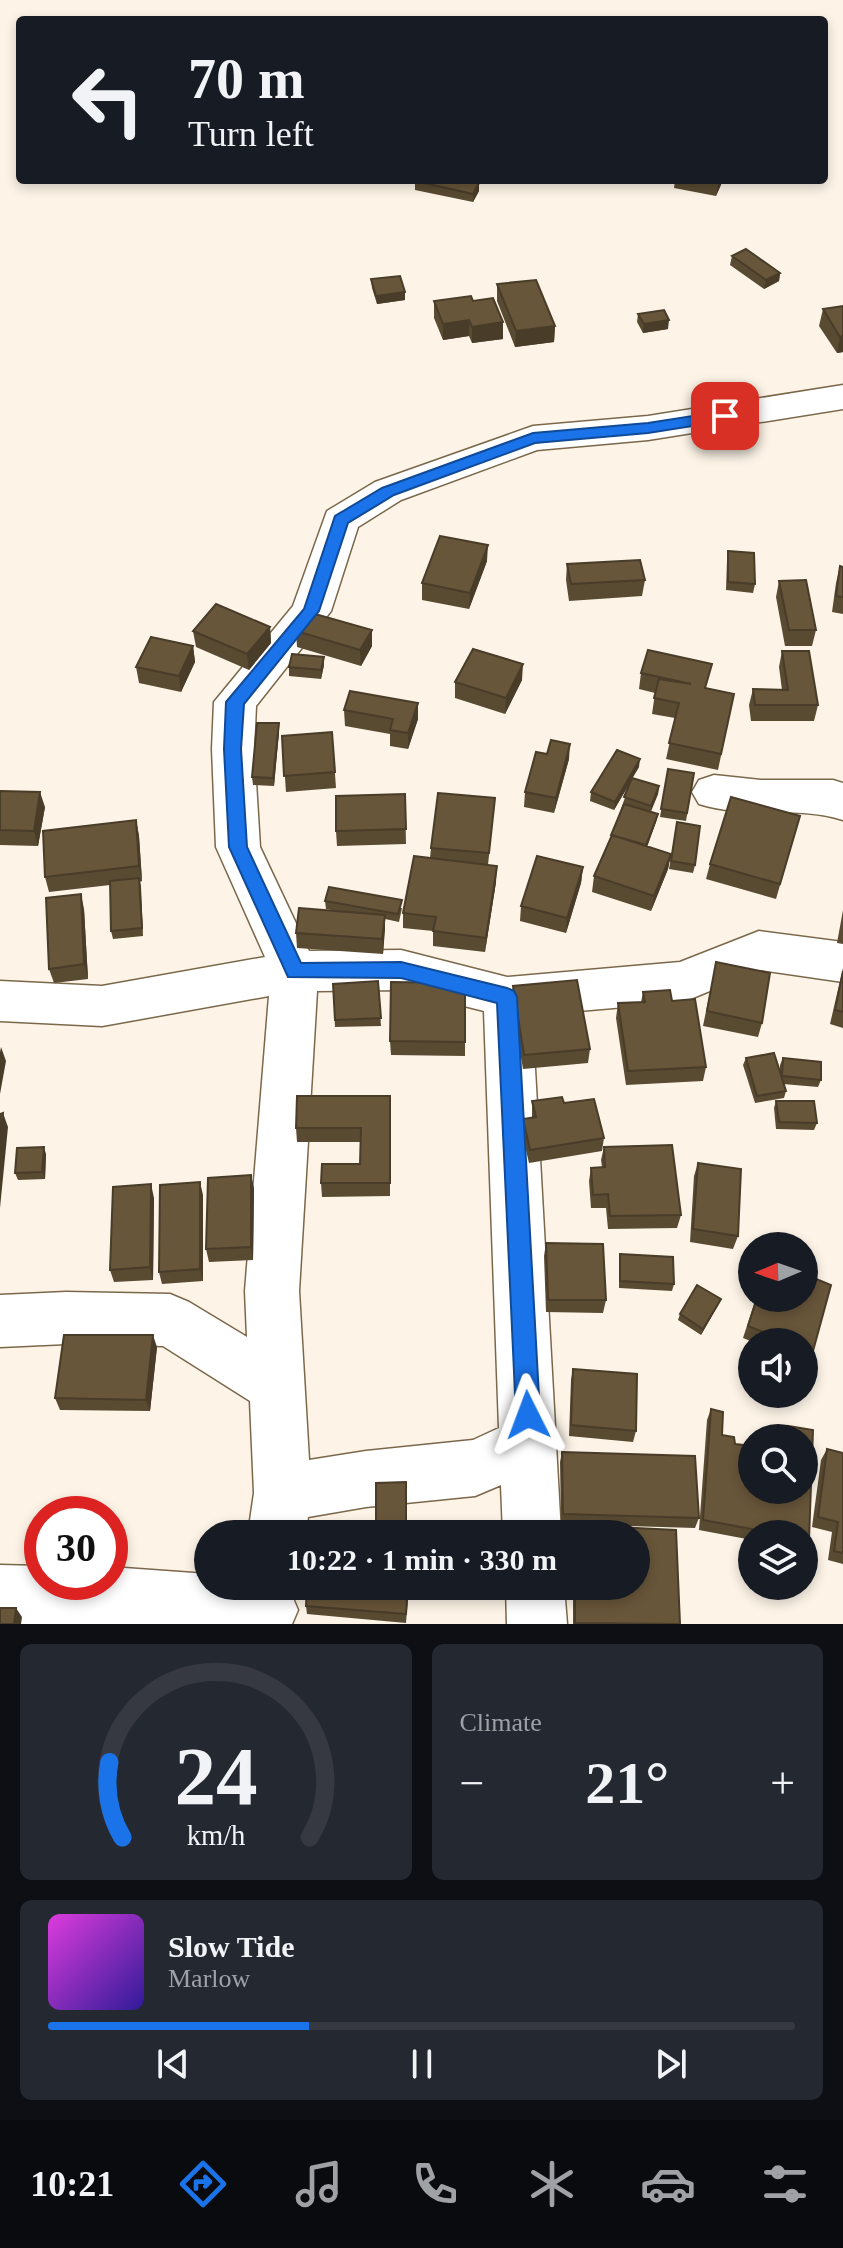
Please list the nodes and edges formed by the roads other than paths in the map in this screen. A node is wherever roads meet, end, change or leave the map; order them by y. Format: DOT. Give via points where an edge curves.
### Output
graph roads {
  1 [pos="843,397"];
  2 [pos="714,792"];
  3 [pos="843,803"];
  4 [pos="843,962"];
  5 [pos="295,971"];
  6 [pos="507,997"];
  7 [pos="0,1001"];
  8 [pos="0,1321"];
  9 [pos="279,1388"];
  10 [pos="529,1443"];
  11 [pos="280,1513"];
  12 [pos="532,1520"];
  13 [pos="0,1595"];
  14 [pos="536,1600"];
  15 [pos="268,1607"];
  16 [pos="537,1624"];
  1 -- 5 [label="street" via="648,428 533,438 388,491 341,520 311,611 235,702 238,847"];
  2 -- 3 [label="street" via="833,797"];
  4 -- 6 [label="street" via="759,950 683,982"];
  5 -- 6 [label="street" via="401,970"];
  5 -- 7 [label="street" via="102,1006"];
  5 -- 9 [label="street" via="272,1291"];
  6 -- 10 [label="street"];
  8 -- 9 [label="street" via="170,1320"];
  9 -- 11 [label="street"];
  10 -- 11 [label="street" via="475,1468 366,1479"];
  10 -- 12 [label="street"];
  13 -- 15 [label="street" via="138,1597"];
  14 -- 16 [label="street"];
}
